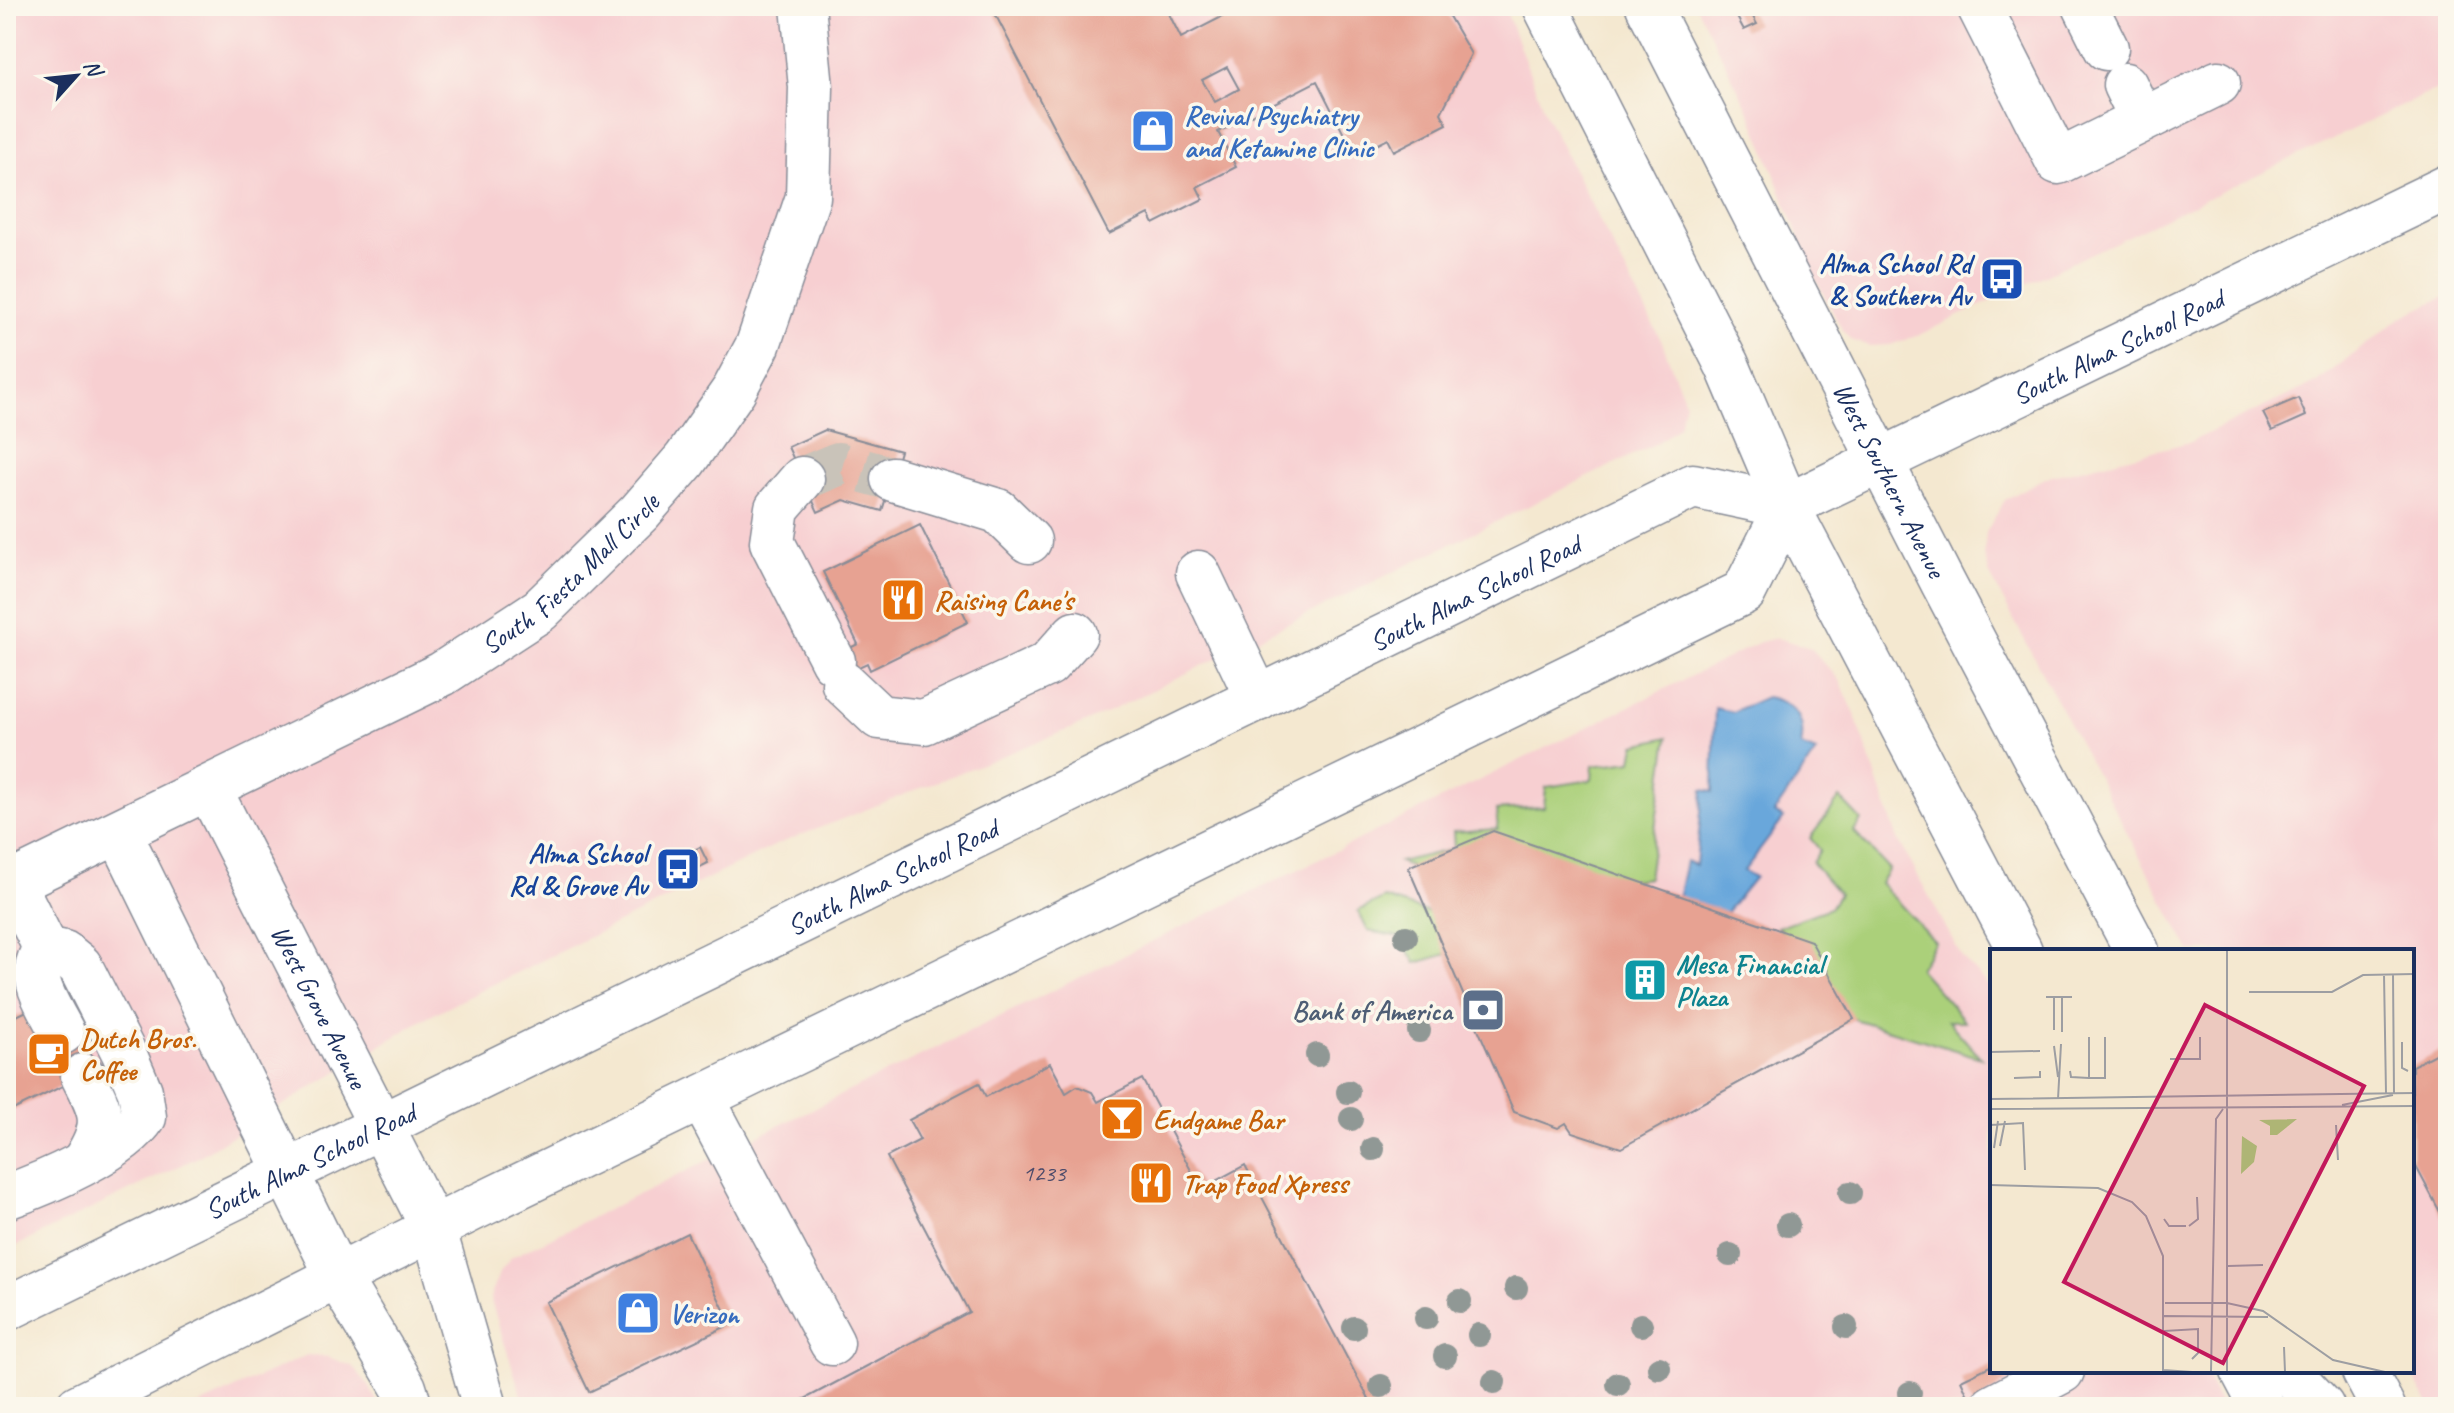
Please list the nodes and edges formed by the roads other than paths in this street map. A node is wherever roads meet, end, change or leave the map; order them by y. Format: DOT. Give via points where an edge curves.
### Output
graph roads {
  1 [pos="803,6"];
  2 [pos="1545,6"];
  3 [pos="1648,6"];
  4 [pos="1979,6"];
  5 [pos="2085,6"];
  6 [pos="2218,83"];
  7 [pos="2125,84"];
  8 [pos="2448,187"];
  9 [pos="1881,461"];
  10 [pos="802,479"];
  11 [pos="893,479"];
  12 [pos="1787,506"];
  13 [pos="1029,541"];
  14 [pos="1198,573"];
  15 [pos="1075,634"];
  16 [pos="1258,699"];
  17 [pos="209,789"];
  18 [pos="119,832"];
  19 [pos="9,885"];
  20 [pos="46,949"];
  21 [pos="2019,949"];
  22 [pos="2136,949"];
  23 [pos="62,1032"];
  24 [pos="83,1076"];
  25 [pos="702,1098"];
  26 [pos="384,1126"];
  27 [pos="85,1160"];
  28 [pos="287,1174"];
  29 [pos="6,1197"];
  30 [pos="434,1230"];
  31 [pos="338,1277"];
  32 [pos="6,1309"];
  33 [pos="832,1343"];
  34 [pos="2058,1373"];
  35 [pos="2244,1373"];
  36 [pos="2290,1373"];
  37 [pos="2365,1373"];
  38 [pos="78,1407"];
  39 [pos="410,1407"];
  40 [pos="485,1407"];
  41 [pos="1993,1407"];
  42 [pos="2262,1407"];
  43 [pos="2322,1407"];
  44 [pos="2383,1407"];
  1 -- 17 [label="main road, South Fiesta Mall Circle" via="811,87 808,197 758,345 685,460 540,610 442,674"];
  2 -- 12 [label="main road" via="1727,365"];
  3 -- 9 [label="main road, West Southern Avenue"];
  4 -- 7 [label="main road" via="2058,162"];
  5 -- 7 [label="main road"];
  6 -- 7 [label="main road"];
  8 -- 9 [label="main road, South Alma School Road"];
  9 -- 12 [label="main road, South Alma School Road"];
  9 -- 22 [label="main road, West Southern Avenue"];
  10 -- 15 [label="main road" via="777,508 772,542 810,578 846,668 879,717 924,722 1048,664"];
  11 -- 13 [label="main road" via="998,511"];
  12 -- 16 [label="main road, South Alma School Road" via="1693,486"];
  12 -- 21 [label="main road"];
  12 -- 25 [label="main road" via="1744,592"];
  14 -- 16 [label="main road"];
  16 -- 26 [label="main road, South Alma School Road"];
  17 -- 18 [label="main road, South Fiesta Mall Circle"];
  17 -- 26 [label="main road, West Grove Avenue"];
  18 -- 19 [label="main road, South Fiesta Mall Circle"];
  18 -- 28 [label="main road"];
  19 -- 20 [label="main road"];
  20 -- 23 [label="main road" via="37,960 36,973"];
  20 -- 27 [label="main road" via="64,953 80,966 140,1091 144,1117 135,1131"];
  24 -- 27 [label="main road" via="102,1123"];
  25 -- 30 [label="main road"];
  25 -- 33 [label="main road"];
  26 -- 28 [label="main road, South Alma School Road"];
  26 -- 30 [label="main road, West Grove Avenue"];
  27 -- 29 [label="main road"];
  28 -- 31 [label="main road"];
  28 -- 32 [label="main road, South Alma School Road"];
  30 -- 31 [label="main road"];
  30 -- 40 [label="main road, West Grove Avenue"];
  31 -- 38 [label="main road"];
  31 -- 39 [label="main road"];
  34 -- 41 [label="main road"];
  35 -- 42 [label="main road"];
  36 -- 43 [label="main road"];
  37 -- 44 [label="main road"];
}
